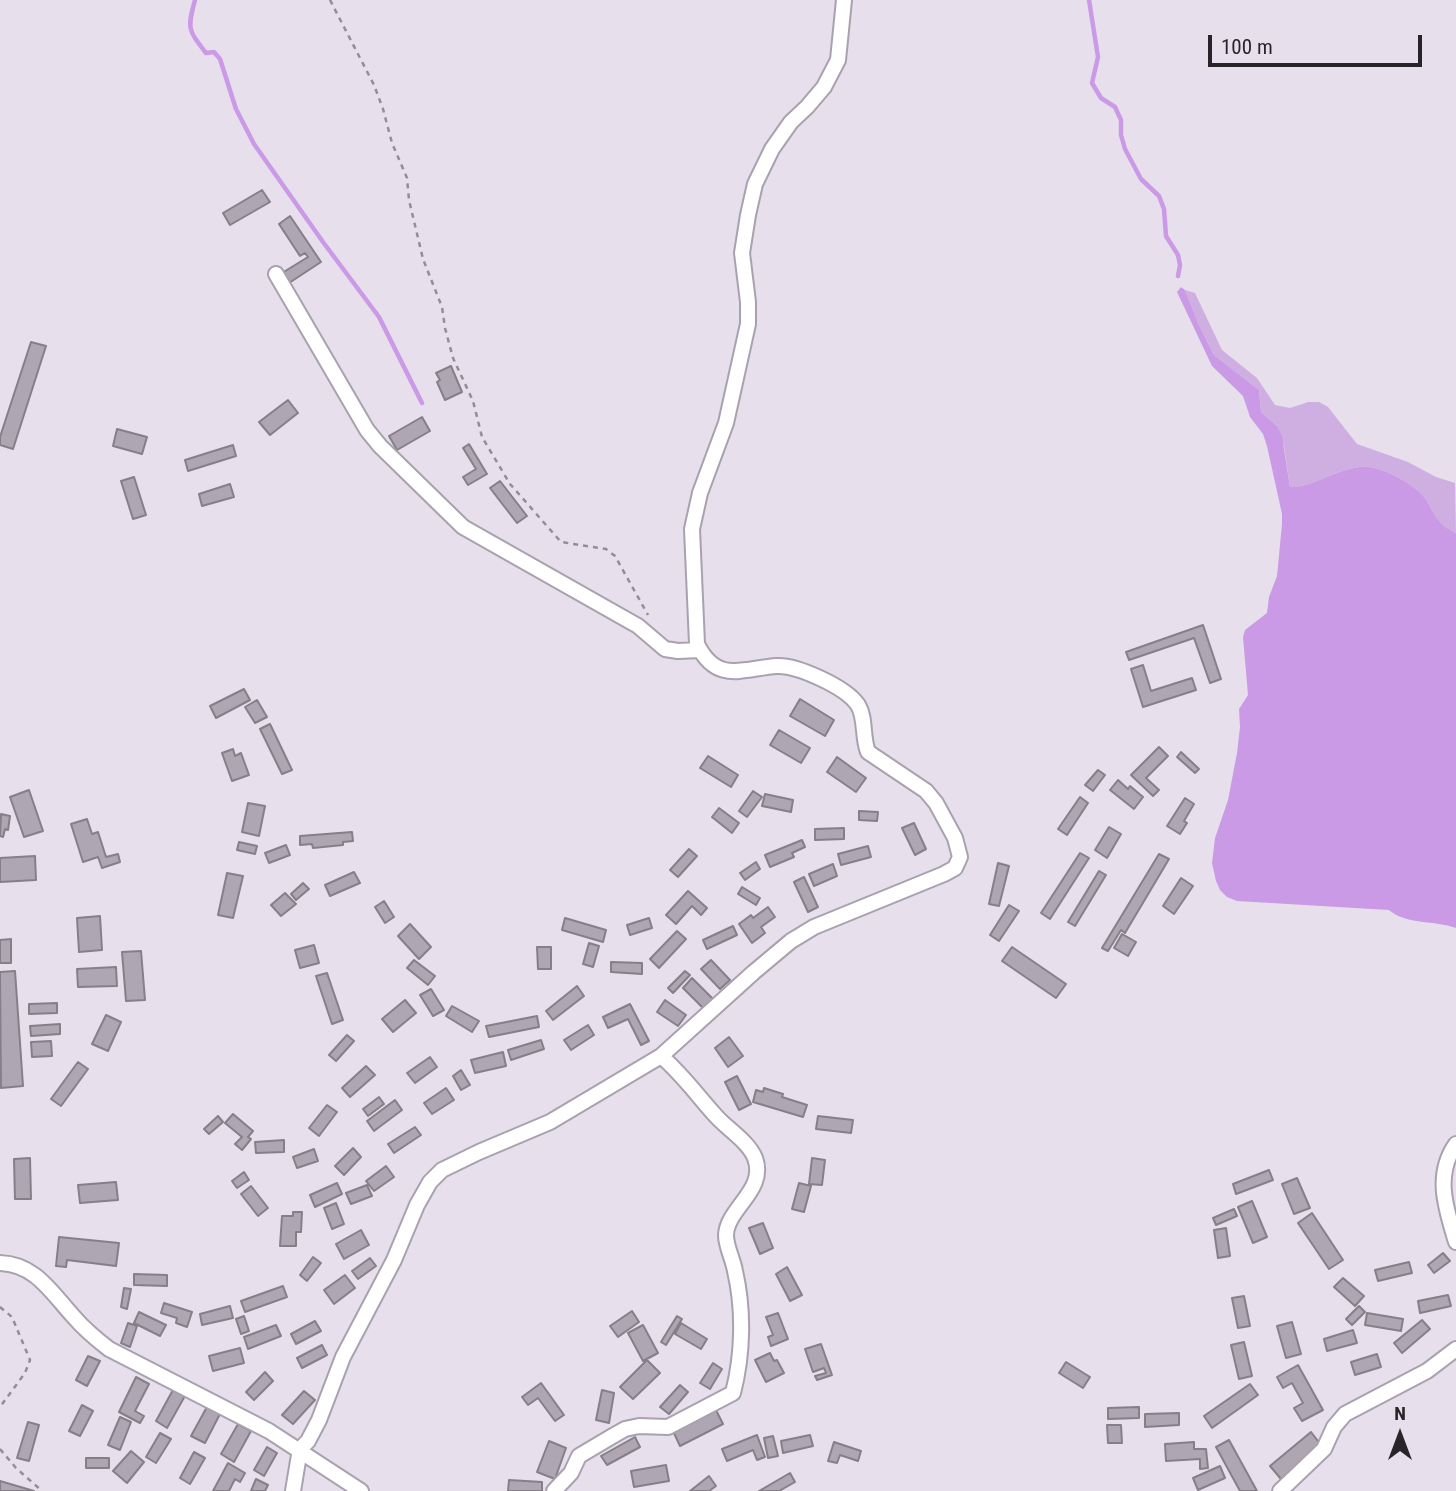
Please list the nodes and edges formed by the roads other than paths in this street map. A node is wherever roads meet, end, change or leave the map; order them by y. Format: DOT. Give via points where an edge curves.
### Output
graph roads {
  1 [pos="844,0"];
  2 [pos="276,274"];
  3 [pos="700,650"];
  4 [pos="661,1056"];
  5 [pos="1456,1144"];
  6 [pos="1456,1242"];
  7 [pos="0,1263"];
  8 [pos="1456,1349"];
  9 [pos="300,1449"];
  10 [pos="293,1491"];
  11 [pos="361,1491"];
  12 [pos="554,1491"];
  13 [pos="1280,1491"];
  1 -- 3 [label="street" via="838,60 824,87 772,149 755,184 748,215 742,253 748,324 726,423 692,529"];
  2 -- 3 [label="street" via="367,430 463,527 638,626 665,649"];
  3 -- 4 [label="street" via="731,673 793,667 844,692 858,705 868,752 926,791 955,838 960,857 955,868 944,874 791,941"];
  4 -- 9 [label="street" via="550,1122 442,1170 430,1182 343,1357 308,1441"];
  4 -- 12 [label="street" via="756,1160 754,1183 726,1235 739,1296 738,1373 733,1393 668,1427 625,1429 579,1456"];
  5 -- 6 [label="street" via="1445,1163 1443,1185"];
  7 -- 9 [label="street" via="20,1265 50,1287 109,1349"];
  8 -- 13 [label="street" via="1427,1371 1345,1414 1324,1448"];
  9 -- 10 [label="street"];
  9 -- 11 [label="street"];
}
